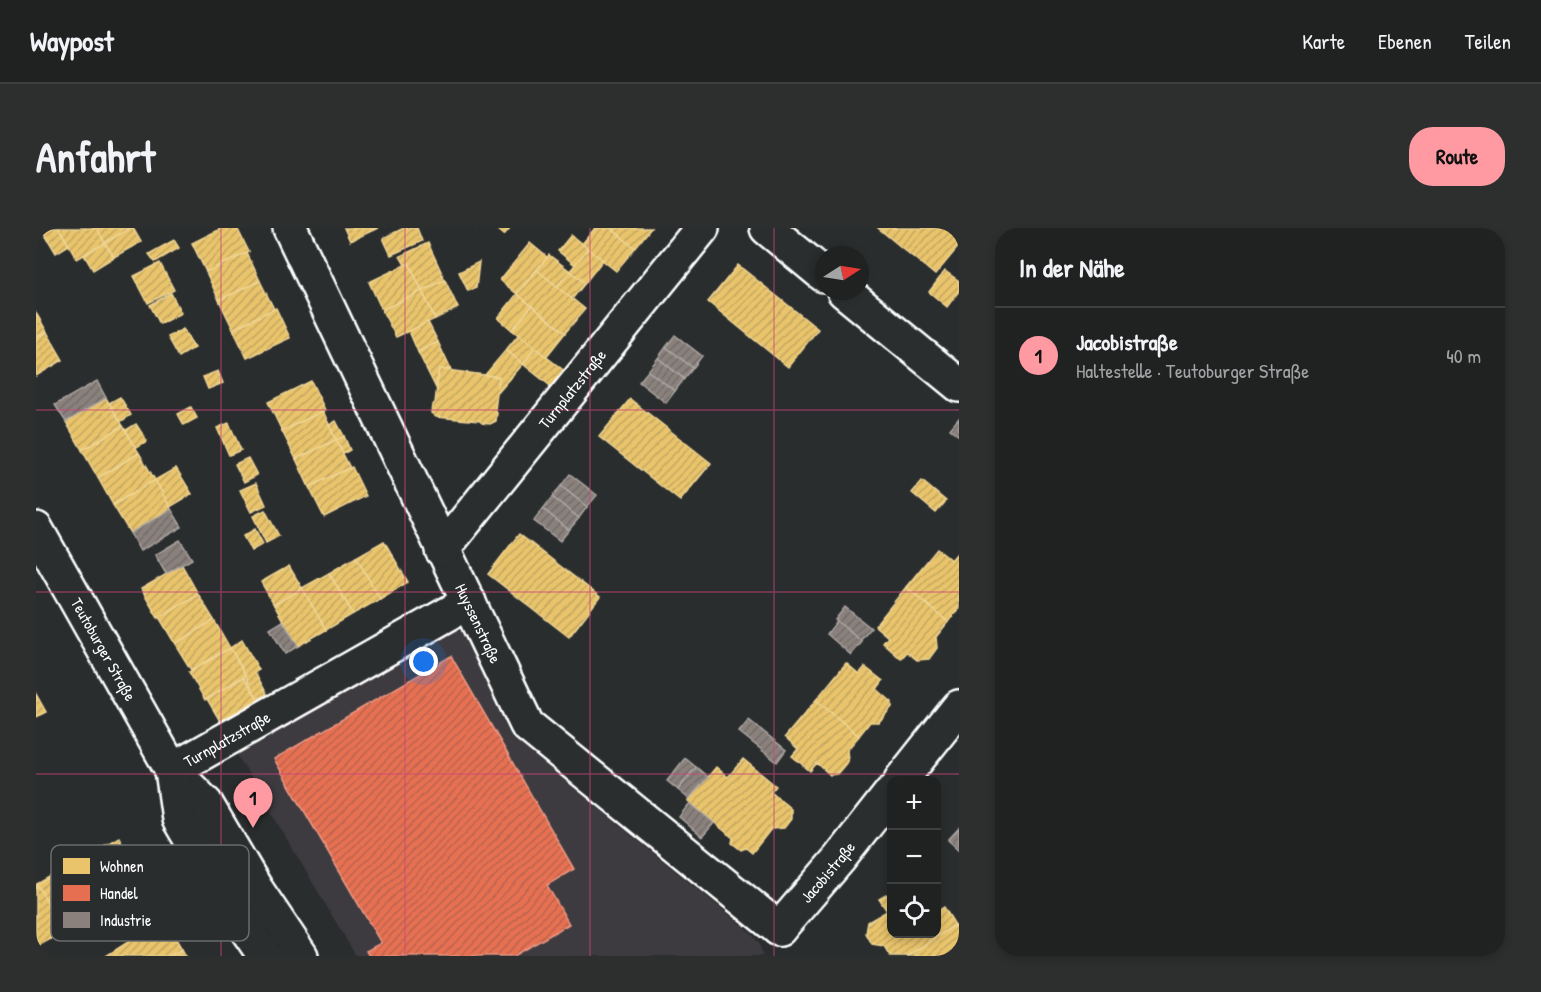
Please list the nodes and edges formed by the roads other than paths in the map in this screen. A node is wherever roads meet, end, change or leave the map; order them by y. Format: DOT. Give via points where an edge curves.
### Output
graph roads {
  1 [pos="290,228"];
  2 [pos="702,228"];
  3 [pos="767,228"];
  4 [pos="815,267"];
  5 [pos="855,300"];
  6 [pos="959,385"];
  7 [pos="36,529"];
  8 [pos="442,550"];
  9 [pos="469,602"];
  10 [pos="959,707"];
  11 [pos="172,770"];
  12 [pos="904,776"];
  13 [pos="887,798"];
  14 [pos="194,845"];
  15 [pos="230,845"];
  16 [pos="249,877"];
  17 [pos="249,933"];
  18 [pos="782,942"];
  19 [pos="265,956"];
  20 [pos="301,956"];
  1 -- 8 [label="street, Huyssenstraße"];
  2 -- 8 [label="street, Turnplatzstraße"];
  3 -- 4 [label="street"];
  5 -- 6 [label="street"];
  7 -- 11 [label="street, Teutoburger Straße"];
  8 -- 9 [label="street, Huyssenstraße"];
  9 -- 11 [label="street, Turnplatzstraße"];
  9 -- 18 [label="street, Huyssenstraße" via="527,725"];
  10 -- 12 [label="street"];
  11 -- 14 [label="street, Teutoburger Straße" via="179,819"];
  11 -- 15 [label="street, Teutoburger Straße" via="206,804"];
  13 -- 18 [label="street, Jacobistraße"];
  16 -- 20 [label="street, Teutoburger Straße"];
  17 -- 19 [label="street, Teutoburger Straße"];
}
